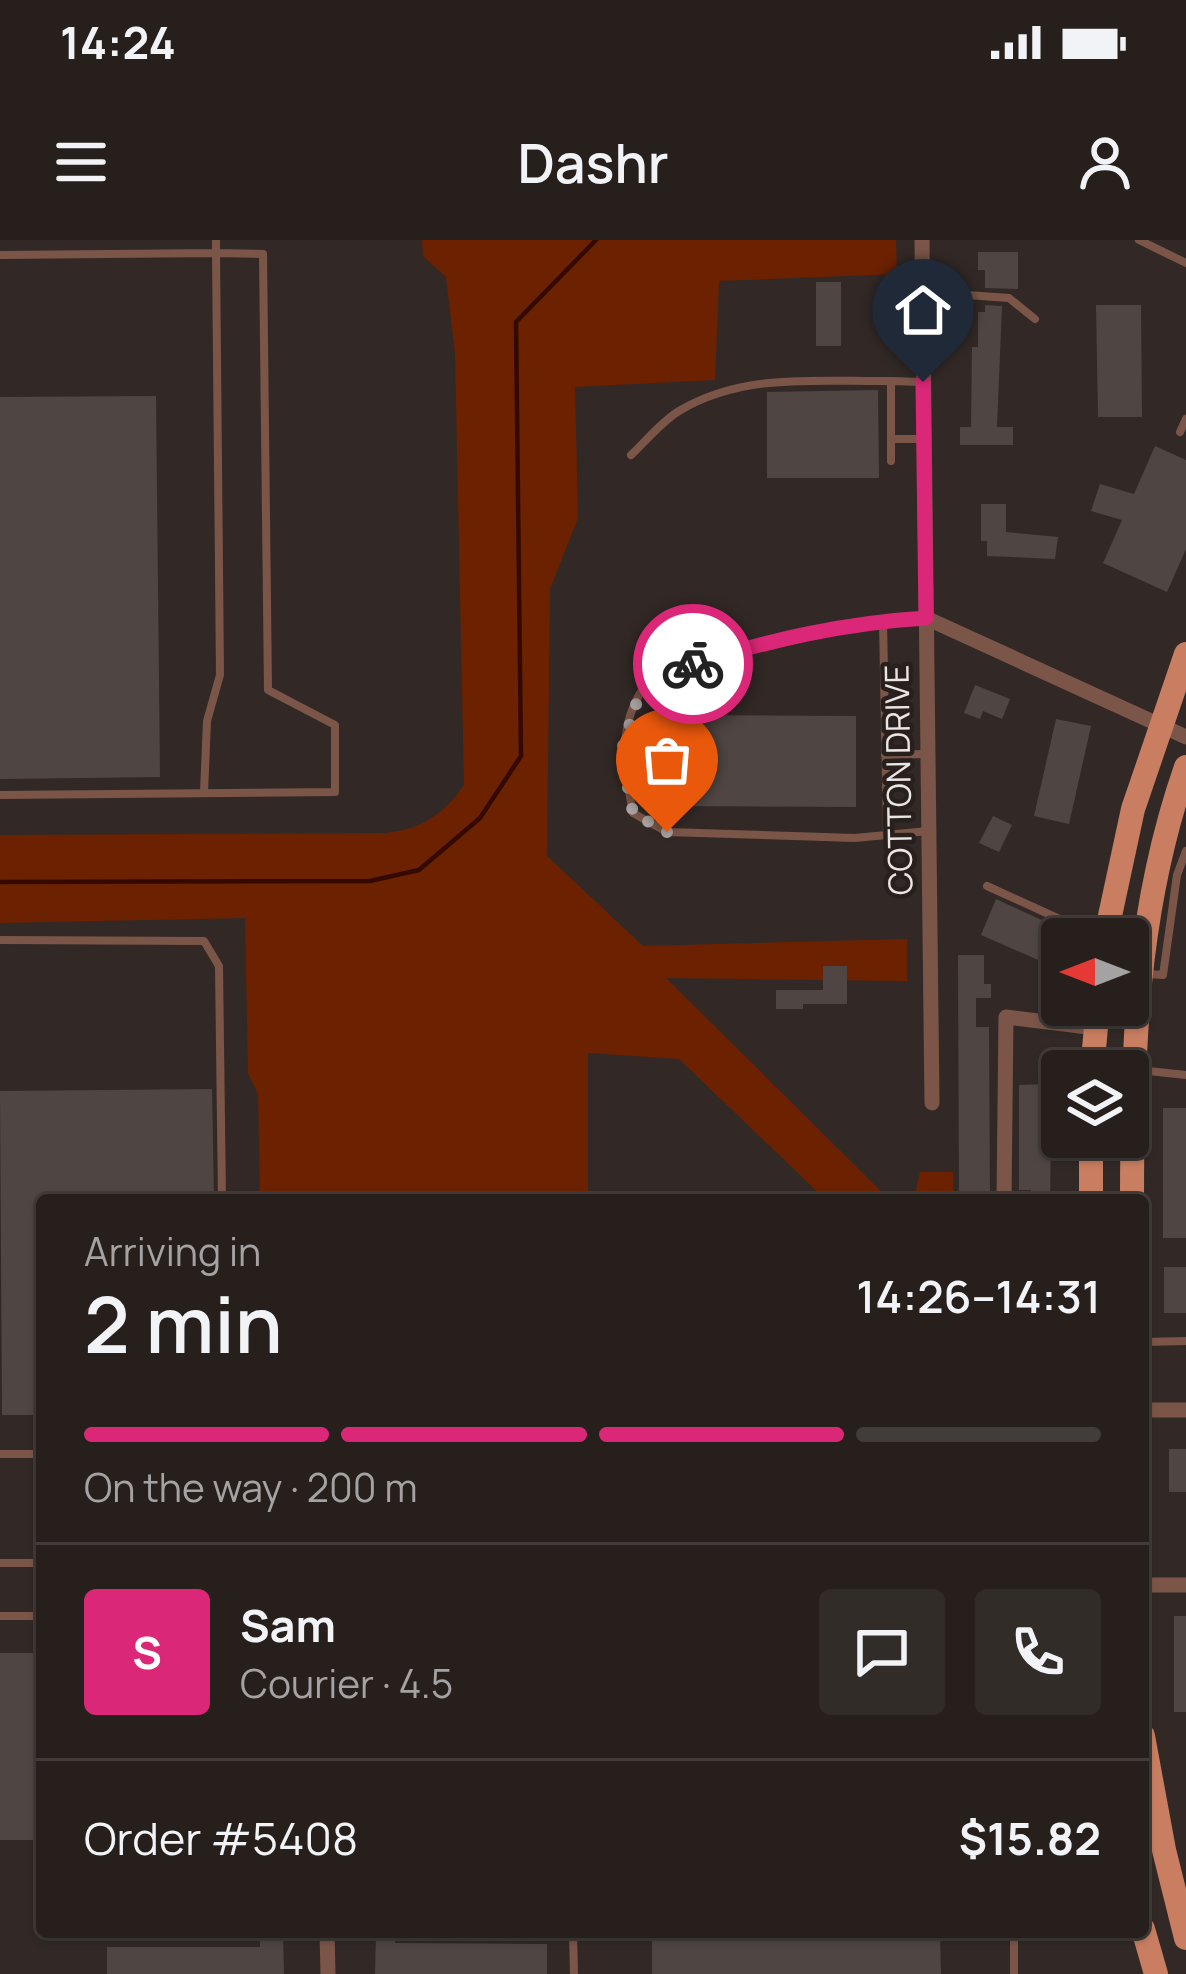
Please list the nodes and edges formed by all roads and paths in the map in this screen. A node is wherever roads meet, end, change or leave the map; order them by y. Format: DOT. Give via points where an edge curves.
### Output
graph roads {
  1 [pos="216,240"];
  2 [pos="922,240"];
  3 [pos="1139,240"];
  4 [pos="216,253"];
  5 [pos="0,255"];
  6 [pos="1186,263"];
  7 [pos="922,292"];
  8 [pos="1035,319"];
  9 [pos="891,381"];
  10 [pos="923,382"];
  11 [pos="1186,419"];
  12 [pos="1180,432"];
  13 [pos="891,439"];
  14 [pos="924,439"];
  15 [pos="631,455"];
  16 [pos="891,461"];
  17 [pos="926,618"];
  18 [pos="883,621"];
  19 [pos="1186,654"];
  20 [pos="1160,724"];
  21 [pos="1186,736"];
  22 [pos="927,754"];
  23 [pos="885,755"];
  24 [pos="1186,767"];
  25 [pos="204,793"];
  26 [pos="0,796"];
  27 [pos="928,831"];
  28 [pos="887,835"];
  29 [pos="1186,851"];
  30 [pos="987,886"];
  31 [pos="1057,918"];
  32 [pos="1109,918"];
  33 [pos="1145,918"];
  34 [pos="0,940"];
  35 [pos="1149,974"];
  36 [pos="1041,1018"];
  37 [pos="1149,1072"];
  38 [pos="1186,1075"];
  39 [pos="932,1103"];
  40 [pos="1091,1158"];
  41 [pos="1132,1158"];
  42 [pos="222,1194"];
  43 [pos="1004,1194"];
  44 [pos="1091,1194"];
  45 [pos="1132,1194"];
  46 [pos="1186,1341"];
  47 [pos="1149,1342"];
  48 [pos="1149,1410"];
  49 [pos="1186,1410"];
  50 [pos="0,1454"];
  51 [pos="36,1454"];
  52 [pos="0,1563"];
  53 [pos="36,1563"];
  54 [pos="1149,1585"];
  55 [pos="1186,1585"];
  56 [pos="0,1616"];
  57 [pos="36,1616"];
  58 [pos="1149,1769"];
  59 [pos="328,1938"];
  60 [pos="574,1938"];
  61 [pos="1014,1938"];
  62 [pos="1146,1938"];
  63 [pos="1186,1938"];
  64 [pos="328,1974"];
  65 [pos="574,1974"];
  66 [pos="1014,1974"];
  67 [pos="1156,1974"];
  1 -- 4 [label="lane"];
  2 -- 7 [label="street, COTTON DRIVE"];
  3 -- 6 [label="lane"];
  4 -- 5 [label="lane"];
  4 -- 25 [label="lane" via="220,675 207,721"];
  4 -- 25 [label="lane" via="263,254 268,690 335,725 335,792"];
  7 -- 8 [label="lane" via="1009,298"];
  7 -- 10 [label="street, COTTON DRIVE"];
  9 -- 10 [label="lane"];
  9 -- 13 [label="lane"];
  9 -- 15 [label="lane" via="738,386 675,414"];
  10 -- 14 [label="street, COTTON DRIVE"];
  11 -- 12 [label="lane"];
  13 -- 14 [label="lane"];
  13 -- 16 [label="lane"];
  14 -- 17 [label="street, COTTON DRIVE"];
  17 -- 18 [label="lane"];
  17 -- 20 [label="street"];
  17 -- 22 [label="street, COTTON DRIVE"];
  18 -- 23 [label="lane"];
  18 -- 28 [label="lane" via="773,640 662,674 640,692 621,752 633,813 667,832"];
  19 -- 20 [label="main road"];
  20 -- 21 [label="street"];
  20 -- 32 [label="main road"];
  22 -- 23 [label="lane"];
  22 -- 27 [label="street, COTTON DRIVE"];
  23 -- 28 [label="lane"];
  24 -- 33 [label="main road"];
  25 -- 26 [label="lane"];
  27 -- 28 [label="lane"];
  27 -- 39 [label="street, COTTON DRIVE"];
  29 -- 35 [label="lane" via="1163,975"];
  30 -- 31 [label="lane"];
  34 -- 42 [label="lane" via="204,941 219,966"];
  36 -- 43 [label="street" via="1006,1018"];
  37 -- 38 [label="lane"];
  40 -- 44 [label="main road"];
  41 -- 45 [label="main road"];
  46 -- 47 [label="lane"];
  48 -- 49 [label="street"];
  50 -- 51 [label="lane"];
  52 -- 53 [label="lane"];
  54 -- 55 [label="street"];
  56 -- 57 [label="lane"];
  58 -- 63 [label="main road"];
  59 -- 64 [label="street"];
  60 -- 65 [label="lane"];
  61 -- 66 [label="lane"];
  62 -- 67 [label="main road"];
}
